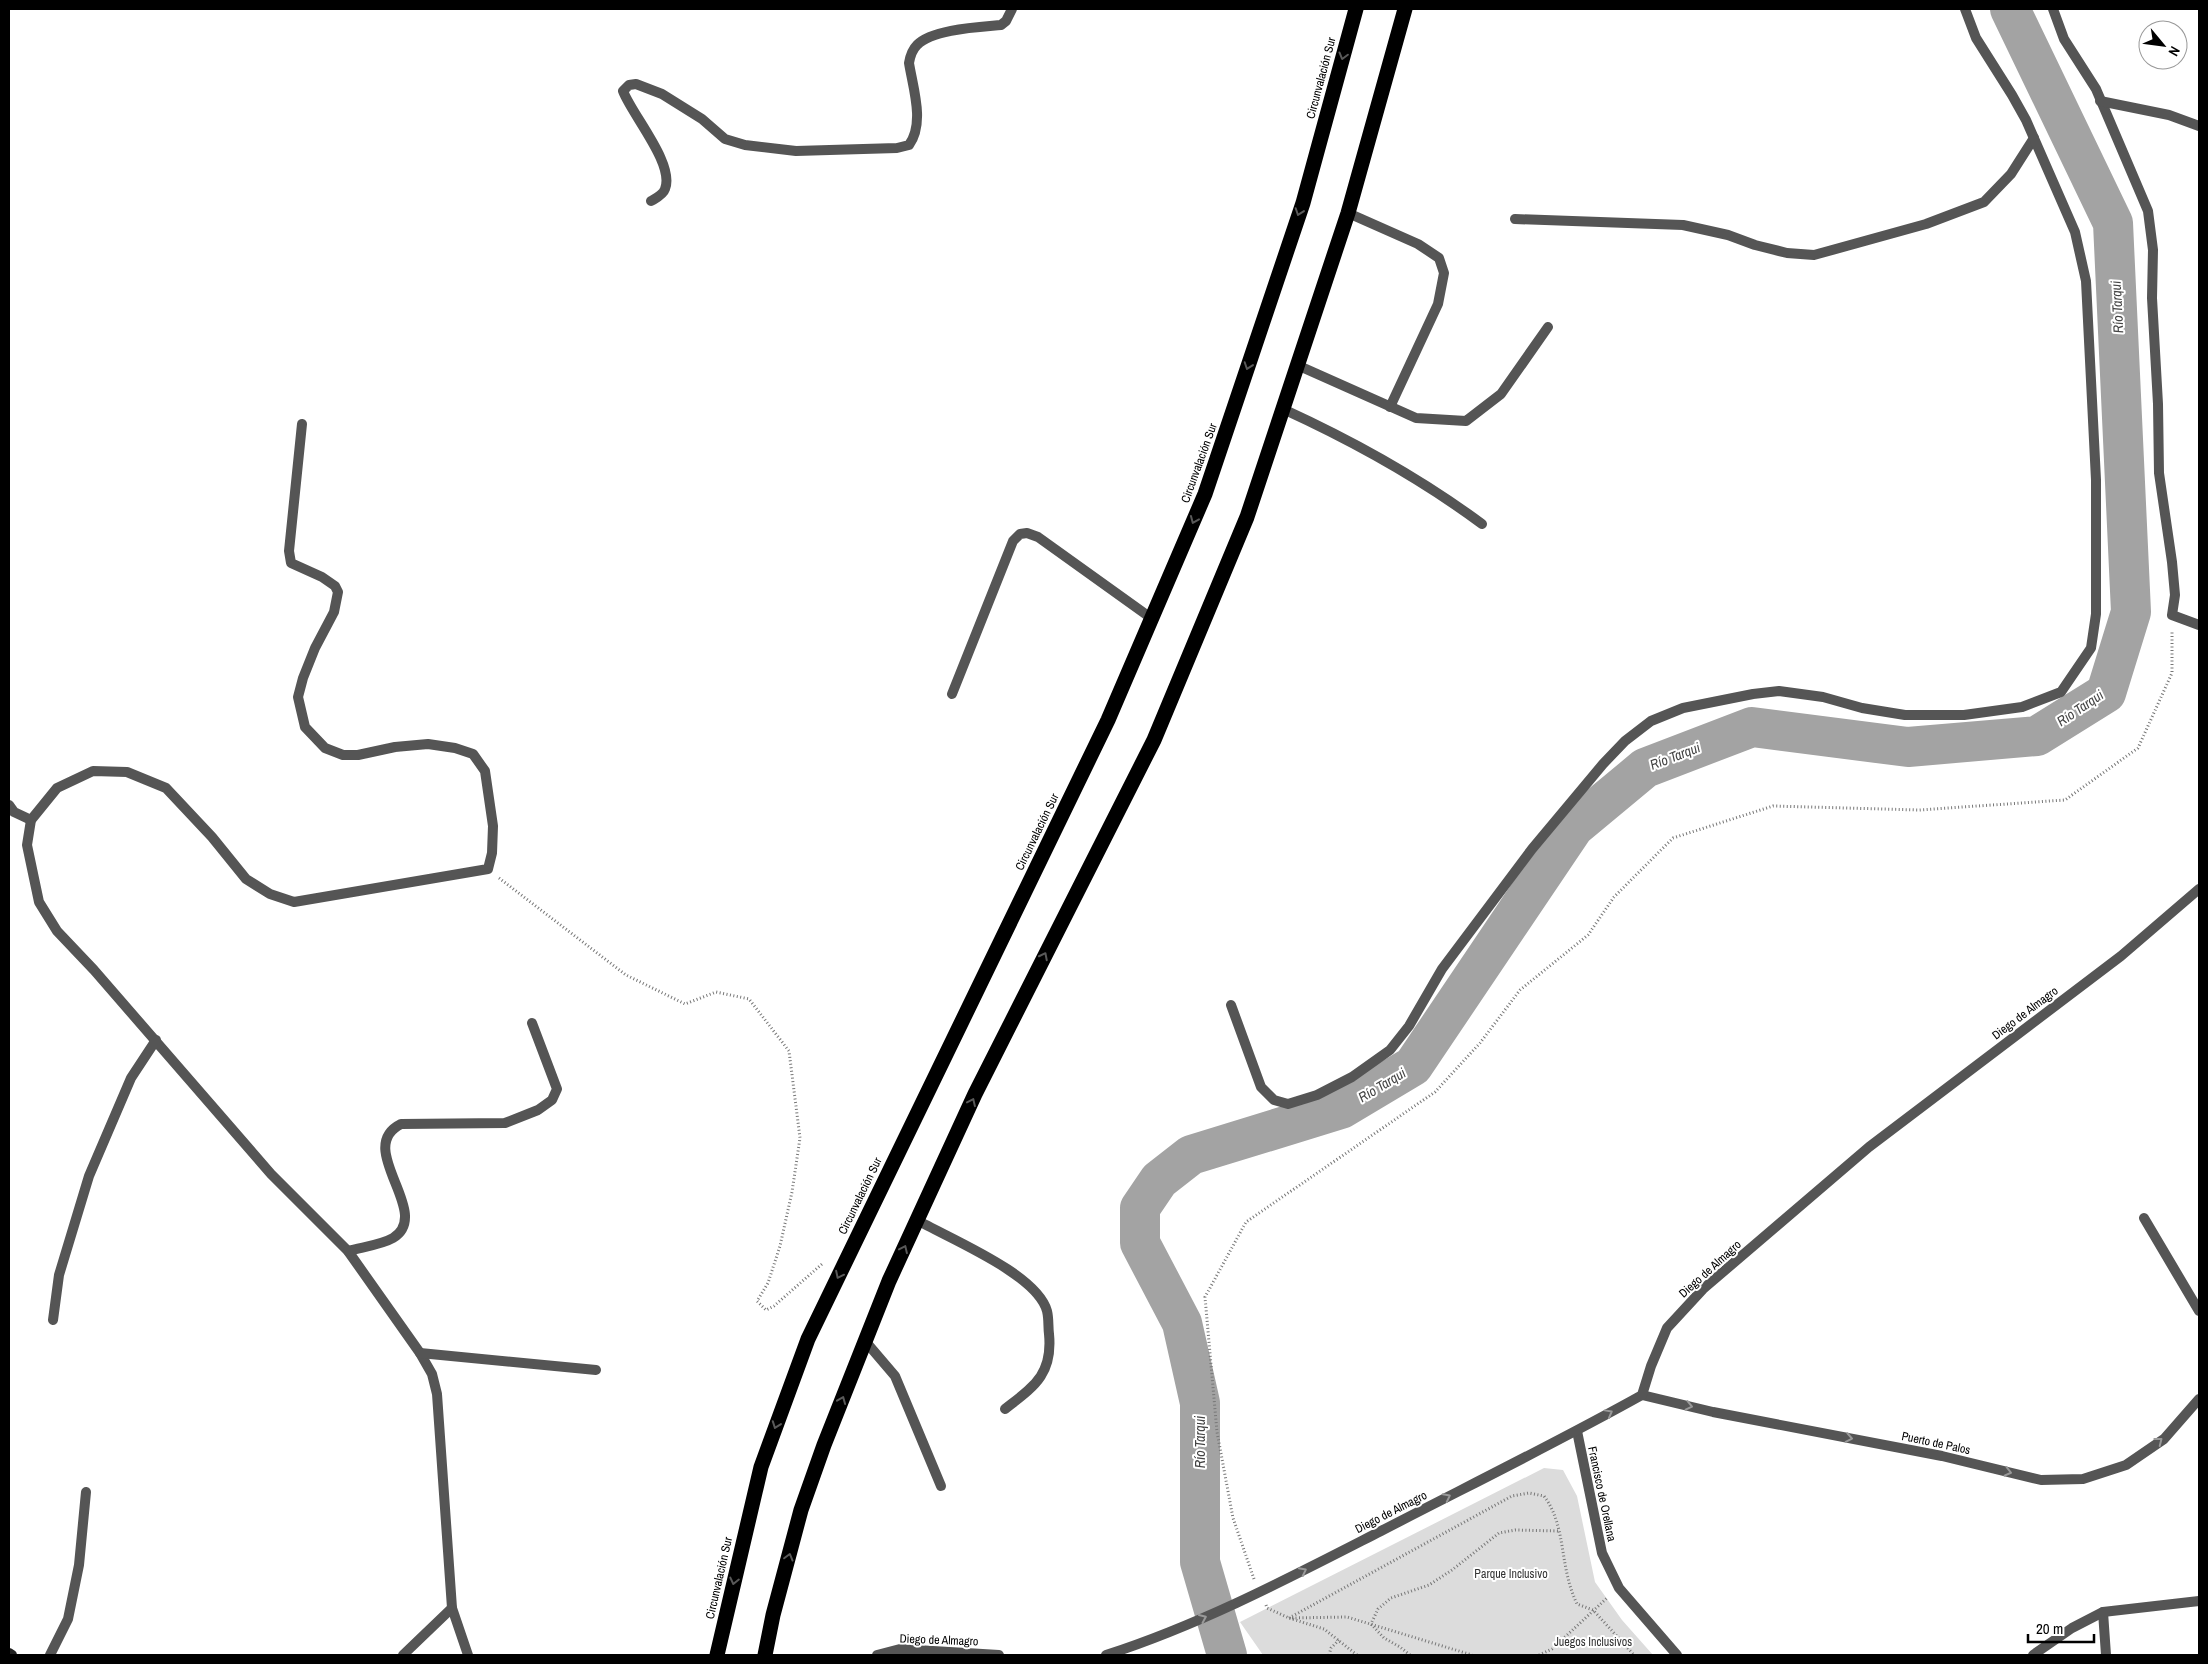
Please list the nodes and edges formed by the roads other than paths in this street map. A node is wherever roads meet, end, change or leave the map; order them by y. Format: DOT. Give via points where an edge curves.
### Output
graph roads {
  1 [pos="1012,9"];
  2 [pos="1356,9"];
  3 [pos="1406,9"];
  4 [pos="1965,9"];
  5 [pos="2053,9"];
  6 [pos="2100,101"];
  7 [pos="2199,126"];
  8 [pos="2034,138"];
  9 [pos="650,201"];
  10 [pos="1348,213"];
  11 [pos="1515,218"];
  12 [pos="1548,327"];
  13 [pos="1298,365"];
  14 [pos="1390,407"];
  15 [pos="1283,408"];
  16 [pos="302,424"];
  17 [pos="1482,524"];
  18 [pos="1152,618"];
  19 [pos="2199,625"];
  20 [pos="952,694"];
  21 [pos="11,811"];
  22 [pos="31,820"];
  23 [pos="2199,889"];
  24 [pos="1231,1005"];
  25 [pos="532,1023"];
  26 [pos="156,1040"];
  27 [pos="2144,1218"];
  28 [pos="917,1220"];
  29 [pos="348,1251"];
  30 [pos="2199,1311"];
  31 [pos="53,1320"];
  32 [pos="866,1342"];
  33 [pos="420,1353"];
  34 [pos="596,1370"];
  35 [pos="1642,1395"];
  36 [pos="2199,1399"];
  37 [pos="1005,1409"];
  38 [pos="1576,1431"];
  39 [pos="941,1486"];
  40 [pos="86,1492"];
  41 [pos="2199,1601"];
  42 [pos="452,1608"];
  43 [pos="2103,1612"];
  44 [pos="9,1653"];
  45 [pos="12,1655"];
  46 [pos="50,1655"];
  47 [pos="404,1655"];
  48 [pos="468,1655"];
  49 [pos="717,1655"];
  50 [pos="765,1655"];
  51 [pos="877,1655"];
  52 [pos="1000,1655"];
  53 [pos="1106,1655"];
  54 [pos="1677,1655"];
  55 [pos="2033,1655"];
  56 [pos="2106,1655"];
  1 -- 9 [label="street" via="1001,24 931,36 917,45 909,63 917,130 909,145 897,148 796,151 745,144 724,139 702,119 662,94 636,84 629,85 623,91 657,149 666,176 666,189"];
  2 -- 18 [label="highway, Circunvalación Sur, one-way" via="1303,203 1211,476"];
  3 -- 10 [label="highway"];
  4 -- 8 [label="street" via="1976,38 2012,94"];
  5 -- 6 [label="street" via="2064,39 2096,89"];
  6 -- 7 [label="street" via="2169,115"];
  6 -- 19 [label="street" via="2148,211 2153,250 2159,473 2172,562 2175,595 2172,615"];
  8 -- 11 [label="street" via="2011,174 1984,202 1933,222 1814,255 1755,246 1728,235 1683,225"];
  8 -- 24 [label="street" via="2074,232 2086,281 2096,480 2096,614 2091,648 2061,692 2022,707 1964,715 1905,715 1779,691 1683,708 1651,721 1603,764 1532,849 1454,952 1410,1026 1390,1050 1352,1077 1317,1095 1288,1104 1274,1100 1261,1087"];
  10 -- 13 [label="highway"];
  10 -- 14 [label="street" via="1418,244 1439,258 1444,273 1438,304"];
  12 -- 14 [label="street" via="1502,394 1466,421 1416,418"];
  13 -- 14 [label="street"];
  13 -- 15 [label="highway"];
  15 -- 17 [label="street" via="1363,447 1442,494"];
  28 -- 15 [label="highway, one-way" via="975,1094 1154,740 1247,517"];
  16 -- 22 [label="street" via="289,551 291,563 335,586 338,592 334,612 315,648 298,696 305,728 326,748 343,755 428,744 472,754 485,771 493,826 488,869 294,902 270,894 246,879 166,788 126,772 93,771 57,788"];
  18 -- 20 [label="street" via="1038,537 1020,534 1013,541"];
  18 -- 49 [label="highway, Circunvalación Sur, one-way" via="1108,720 808,1339 761,1466"];
  21 -- 22 [label="street"];
  22 -- 26 [label="street" via="28,845 39,902 57,931"];
  23 -- 35 [label="street, Diego de Almagro" via="2121,956 1869,1148 1703,1289 1667,1328"];
  25 -- 29 [label="street" via="557,1089 552,1100 538,1110 505,1123 401,1124 394,1128 387,1137 386,1158 406,1212 405,1224 392,1238"];
  26 -- 29 [label="street" via="271,1174"];
  26 -- 31 [label="street" via="130,1078 89,1176 59,1275"];
  27 -- 30 [label="street"];
  32 -- 28 [label="highway, one-way"];
  28 -- 37 [label="street" via="1000,1262 1033,1289 1047,1310 1050,1340 1045,1370 1036,1385"];
  29 -- 33 [label="street"];
  32 -- 39 [label="street" via="895,1376"];
  50 -- 32 [label="highway, one-way" via="801,1510"];
  33 -- 34 [label="street"];
  33 -- 42 [label="street" via="432,1374 437,1394"];
  35 -- 36 [label="street, Puerto de Palos, one-way" via="1713,1412 1942,1456 2040,1480 2083,1479 2126,1465 2164,1439"];
  38 -- 35 [label="street, Diego de Almagro, one-way"];
  53 -- 38 [label="street, Diego de Almagro, one-way" via="1158,1638 1259,1593"];
  38 -- 54 [label="street, Francisco de Orellana" via="1602,1553 1619,1588"];
  40 -- 46 [label="street" via="79,1565 68,1619"];
  41 -- 43 [label="street"];
  42 -- 47 [label="street"];
  42 -- 48 [label="street"];
  43 -- 55 [label="street" via="2072,1628"];
  43 -- 56 [label="street"];
  44 -- 45 [label="street"];
  51 -- 52 [label="street, Diego de Almagro" via="900,1649"];
}
